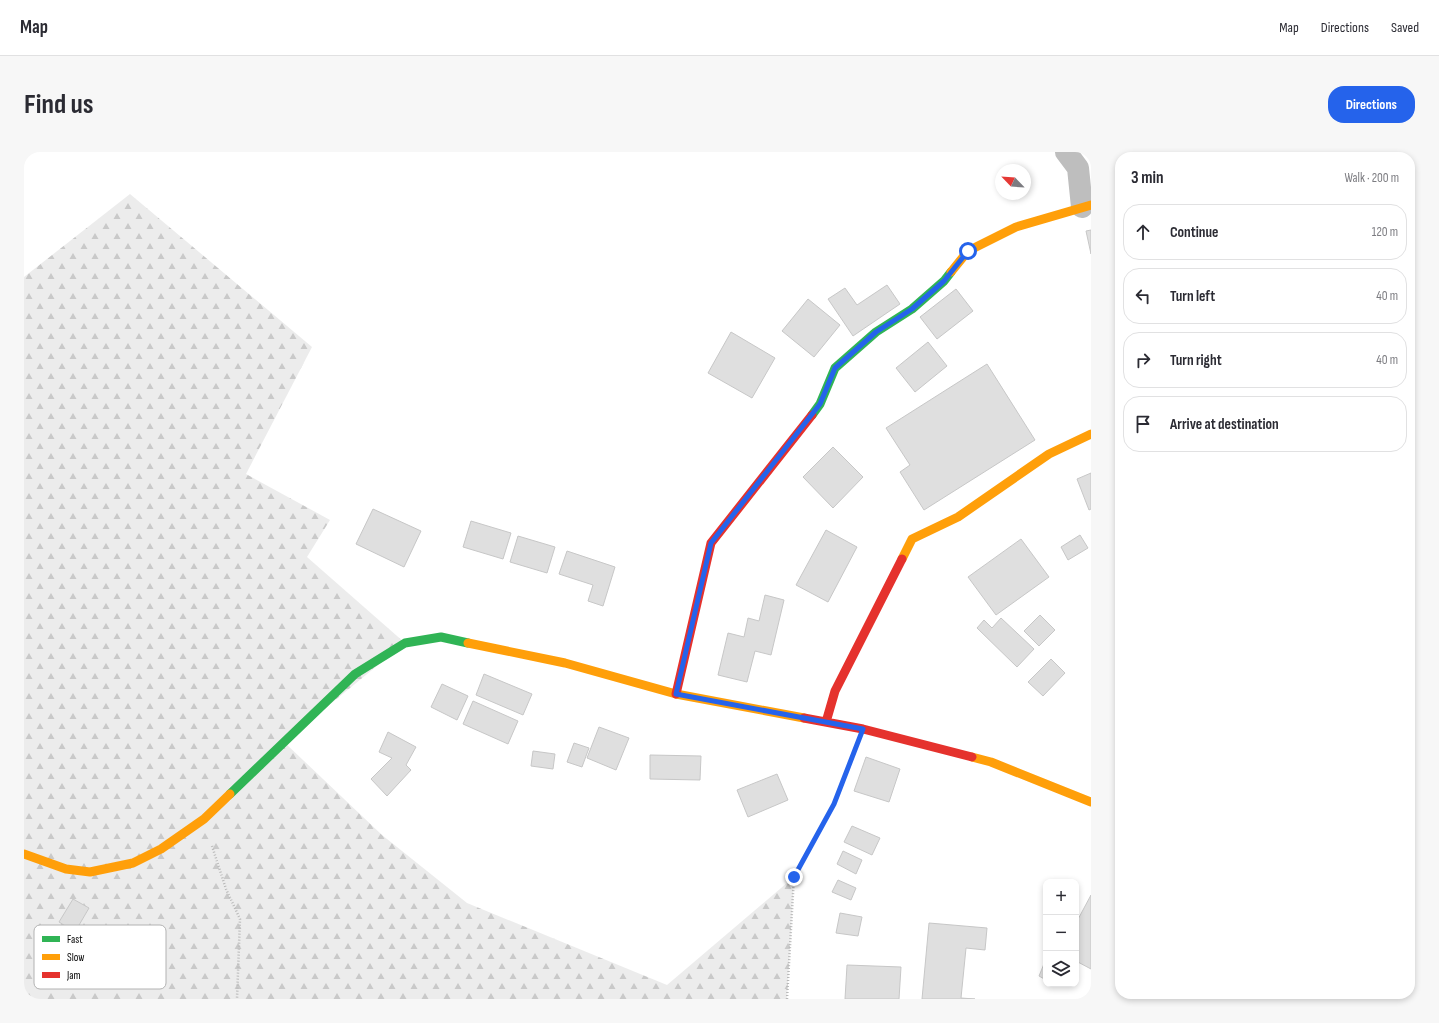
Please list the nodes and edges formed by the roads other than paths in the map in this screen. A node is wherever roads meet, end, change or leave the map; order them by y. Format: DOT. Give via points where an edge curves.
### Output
graph roads {
  1 [pos="1066,152"];
  2 [pos="1087,206"];
  3 [pos="1091,434"];
  4 [pos="676,694"];
  5 [pos="826,722"];
  6 [pos="1091,802"];
  7 [pos="24,854"];
  1 -- 2 [label="street" via="1078,168"];
  2 -- 4 [label="main road" via="1016,227 968,251 944,281 912,309 876,332 835,368 820,404 711,543"];
  3 -- 5 [label="main road" via="1050,454 958,517 912,539 835,691"];
  4 -- 5 [label="main road"];
  4 -- 7 [label="main road" via="565,663 448,638 406,643 355,674 204,819 154,852 133,863 90,872 66,869"];
  5 -- 6 [label="main road" via="991,762"];
}
